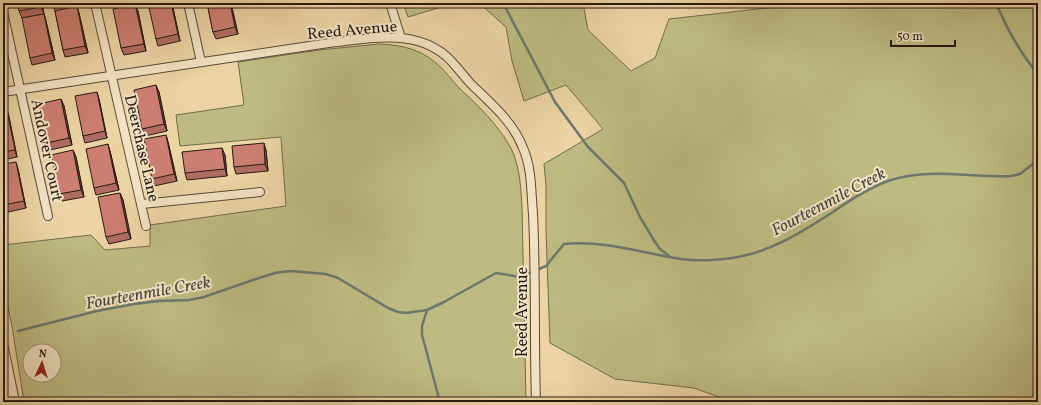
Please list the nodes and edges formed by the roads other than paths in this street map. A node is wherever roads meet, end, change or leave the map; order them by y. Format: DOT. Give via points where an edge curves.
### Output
graph roads {
  1 [pos="95,3"];
  2 [pos="188,3"];
  3 [pos="390,3"];
  4 [pos="3,12"];
  5 [pos="401,38"];
  6 [pos="201,62"];
  7 [pos="111,76"];
  8 [pos="20,89"];
  9 [pos="3,92"];
  10 [pos="260,192"];
  11 [pos="142,204"];
  12 [pos="48,216"];
  13 [pos="146,226"];
  14 [pos="3,348"];
  15 [pos="14,402"];
  16 [pos="536,402"];
  1 -- 7 [label="street, Deerchase Lane"];
  2 -- 6 [label="street"];
  3 -- 5 [label="street"];
  4 -- 8 [label="street, Andover Court"];
  5 -- 6 [label="street, Reed Avenue" via="329,43"];
  5 -- 16 [label="street, Reed Avenue" via="424,42 446,56 496,108 524,149 529,169 535,246"];
  6 -- 7 [label="street, Reed Avenue"];
  7 -- 8 [label="street, Reed Avenue"];
  7 -- 11 [label="street, Deerchase Lane"];
  8 -- 9 [label="street, Reed Avenue"];
  8 -- 12 [label="street, Andover Court"];
  10 -- 11 [label="street"];
  11 -- 13 [label="street, Deerchase Lane"];
  14 -- 15 [label="street"];
}
